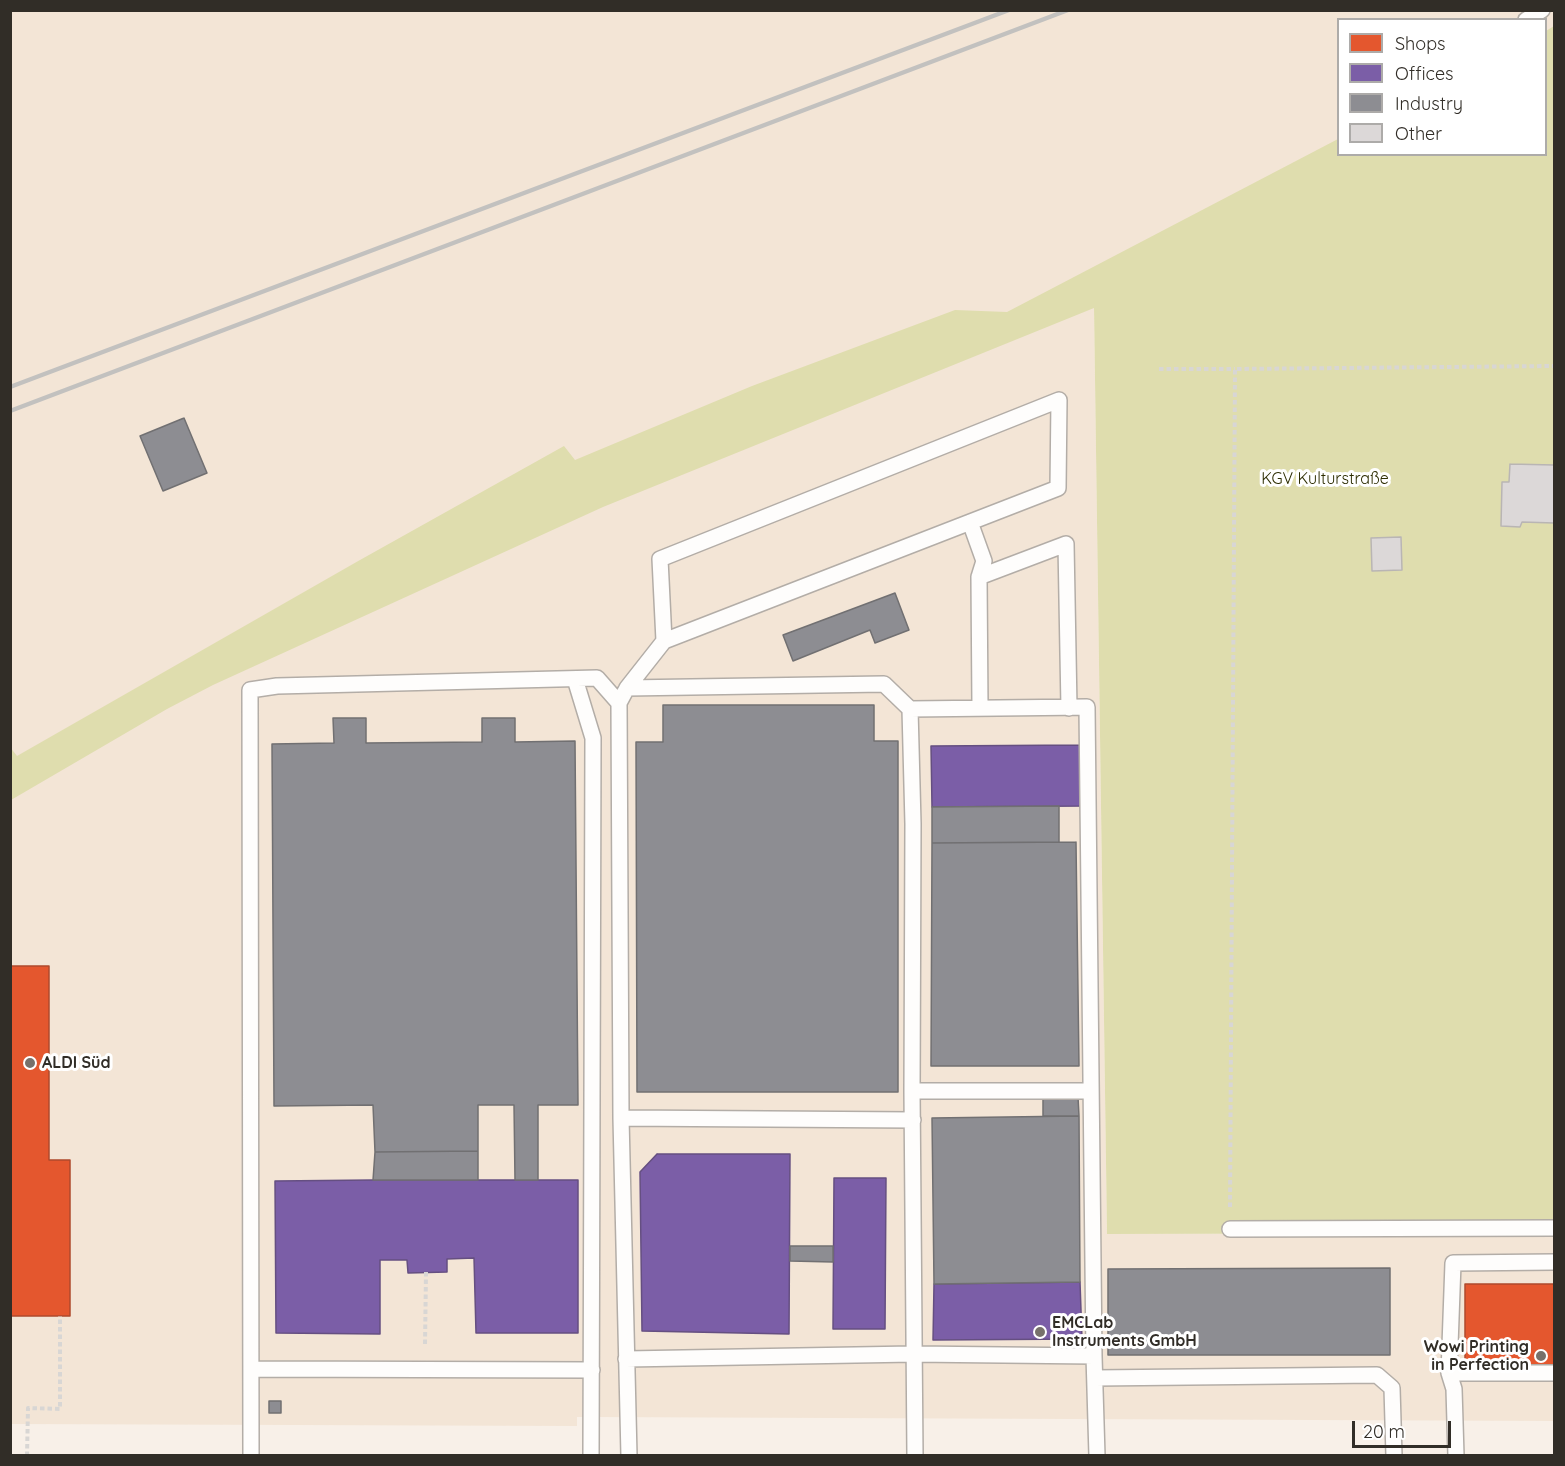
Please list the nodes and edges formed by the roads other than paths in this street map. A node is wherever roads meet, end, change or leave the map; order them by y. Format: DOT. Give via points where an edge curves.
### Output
graph roads {
  1 [pos="1542,10"];
  2 [pos="1529,18"];
  3 [pos="970,522"];
  4 [pos="979,577"];
  5 [pos="664,640"];
  6 [pos="575,679"];
  7 [pos="627,688"];
  8 [pos="619,703"];
  9 [pos="980,708"];
  10 [pos="1069,708"];
  11 [pos="910,709"];
  12 [pos="912,1091"];
  13 [pos="1092,1091"];
  14 [pos="621,1118"];
  15 [pos="913,1120"];
  16 [pos="1554,1228"];
  17 [pos="1230,1229"];
  18 [pos="1554,1262"];
  19 [pos="913,1354"];
  20 [pos="1094,1356"];
  21 [pos="626,1359"];
  22 [pos="251,1369"];
  23 [pos="592,1370"];
  24 [pos="1449,1373"];
  25 [pos="1554,1373"];
  26 [pos="1095,1378"];
  27 [pos="251,1455"];
  28 [pos="591,1455"];
  29 [pos="629,1455"];
  30 [pos="915,1455"];
  31 [pos="1097,1455"];
  32 [pos="1394,1455"];
  33 [pos="1456,1455"];
  1 -- 2 [label="lane"];
  3 -- 4 [label="lane" via="984,561"];
  3 -- 5 [label="lane"];
  3 -- 5 [label="lane" via="1058,488 1059,400 660,559"];
  4 -- 9 [label="lane"];
  4 -- 10 [label="lane" via="1066,544"];
  5 -- 7 [label="lane"];
  6 -- 8 [label="lane" via="597,678"];
  6 -- 22 [label="lane" via="277,686 250,690"];
  6 -- 23 [label="lane" via="593,738"];
  7 -- 8 [label="lane"];
  7 -- 11 [label="lane" via="884,684"];
  8 -- 14 [label="lane"];
  9 -- 10 [label="lane"];
  9 -- 11 [label="lane"];
  10 -- 13 [label="lane" via="1087,707"];
  11 -- 12 [label="lane"];
  12 -- 13 [label="lane"];
  12 -- 15 [label="lane"];
  13 -- 20 [label="lane"];
  14 -- 15 [label="lane"];
  14 -- 21 [label="lane"];
  15 -- 19 [label="lane"];
  16 -- 17 [label="lane"];
  18 -- 24 [label="lane" via="1453,1263"];
  19 -- 20 [label="lane"];
  19 -- 21 [label="lane"];
  19 -- 30 [label="lane"];
  20 -- 26 [label="lane"];
  21 -- 29 [label="lane"];
  22 -- 23 [label="lane"];
  22 -- 27 [label="lane"];
  23 -- 28 [label="lane"];
  24 -- 25 [label="lane"];
  24 -- 33 [label="lane" via="1454,1389"];
  26 -- 31 [label="lane"];
  26 -- 32 [label="lane" via="1377,1374 1392,1388"];
}
